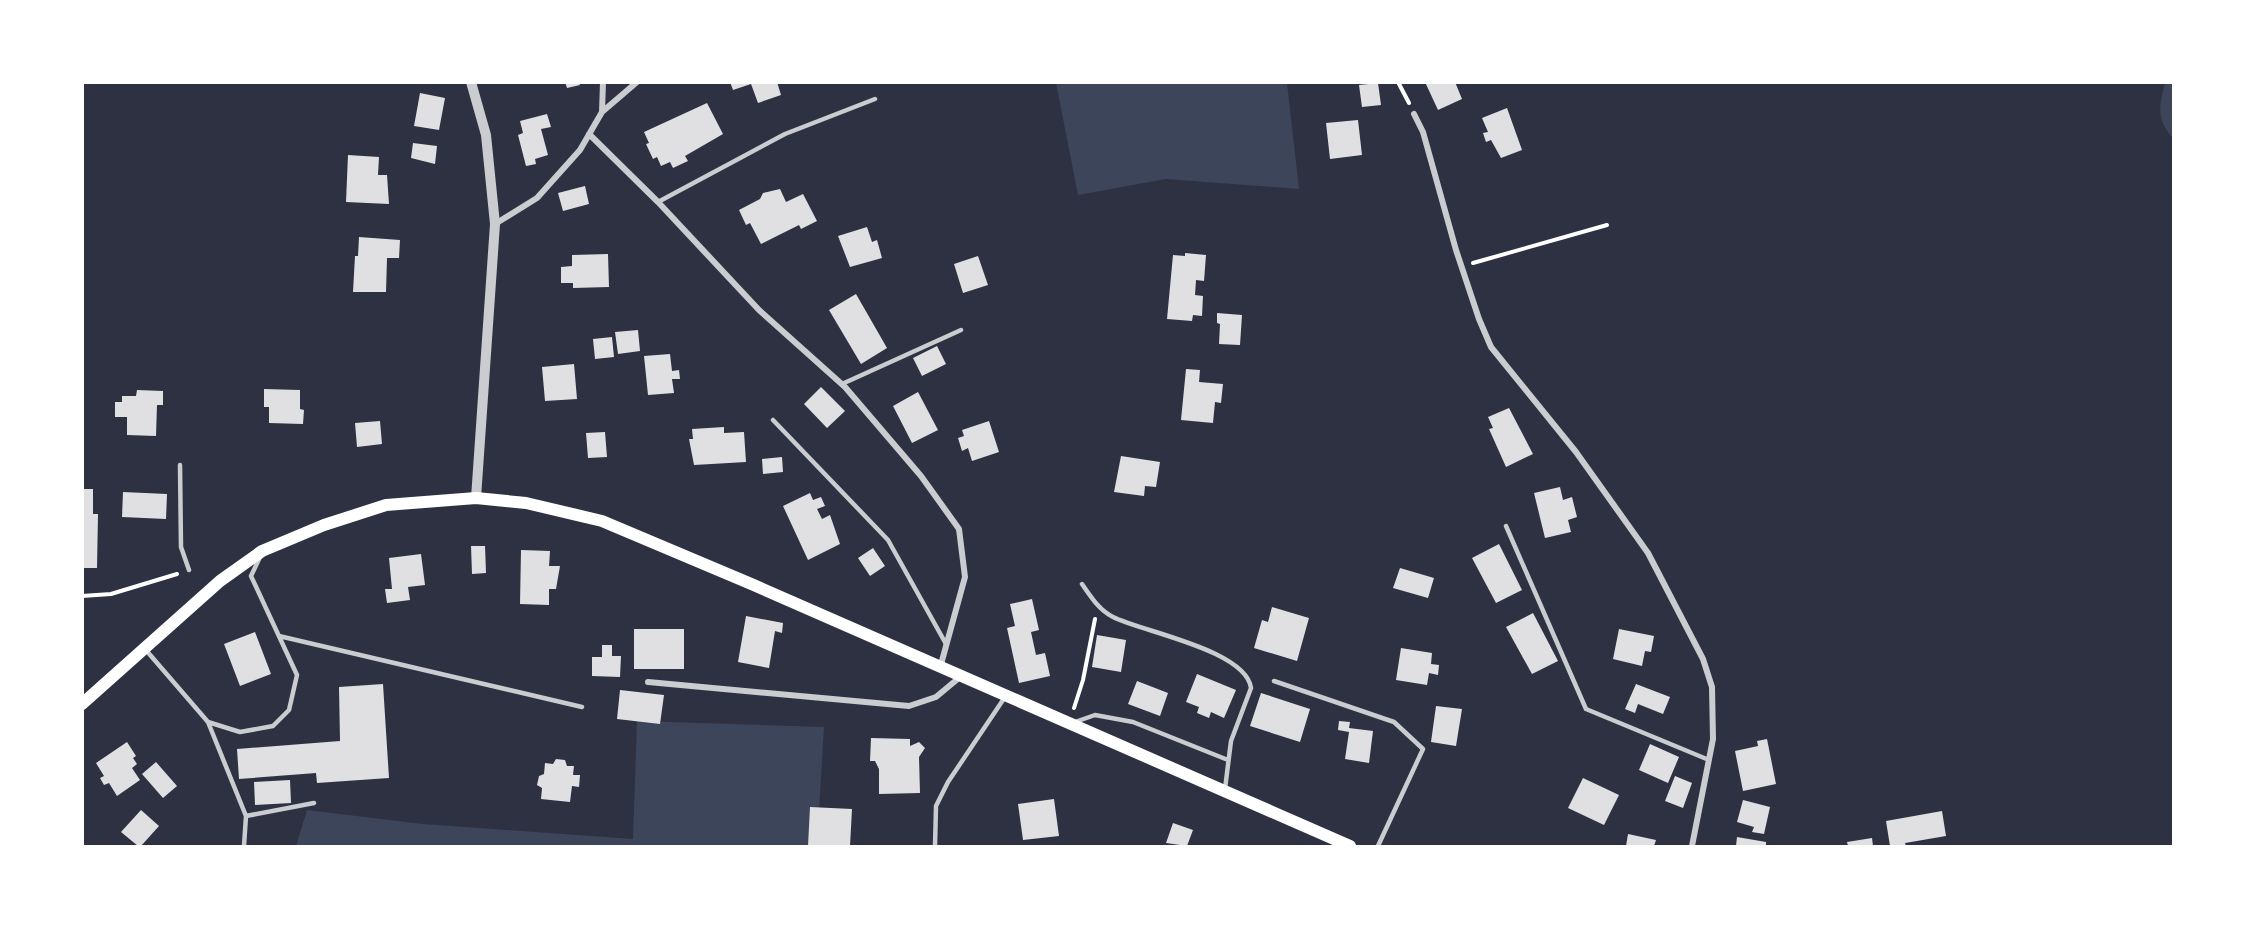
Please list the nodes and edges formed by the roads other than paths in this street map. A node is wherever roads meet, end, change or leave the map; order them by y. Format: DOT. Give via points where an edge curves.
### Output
graph roads {
  1 [pos="471,82"];
  2 [pos="603,82"];
  3 [pos="637,82"];
  4 [pos="875,99"];
  5 [pos="602,112"];
  6 [pos="1414,114"];
  7 [pos="589,134"];
  8 [pos="658,202"];
  9 [pos="495,224"];
  10 [pos="961,330"];
  11 [pos="842,384"];
  12 [pos="773,420"];
  13 [pos="180,465"];
  14 [pos="476,498"];
  15 [pos="1506,526"];
  16 [pos="262,551"];
  17 [pos="189,570"];
  18 [pos="1082,584"];
  19 [pos="279,636"];
  20 [pos="947,644"];
  21 [pos="143,648"];
  22 [pos="940,668"];
  23 [pos="960,677"];
  24 [pos="1274,681"];
  25 [pos="648,682"];
  26 [pos="1005,697"];
  27 [pos="82,704"];
  28 [pos="582,707"];
  29 [pos="208,722"];
  30 [pos="1068,724"];
  31 [pos="1228,760"];
  32 [pos="1709,760"];
  33 [pos="1225,792"];
  34 [pos="314,803"];
  35 [pos="246,816"];
  36 [pos="244,846"];
  37 [pos="935,846"];
  38 [pos="1350,846"];
  39 [pos="1378,846"];
  40 [pos="1692,846"];
  1 -- 9 [label="street" via="486,135"];
  2 -- 5 [label="street"];
  3 -- 5 [label="street"];
  4 -- 8 [label="lane" via="785,134"];
  5 -- 7 [label="street"];
  6 -- 32 [label="street" via="1423,132 1461,266 1491,347 1576,452 1648,553 1703,659 1712,687 1713,739"];
  7 -- 8 [label="street"];
  7 -- 9 [label="street" via="580,150 537,198"];
  8 -- 11 [label="street" via="759,310"];
  9 -- 14 [label="street"];
  10 -- 11 [label="lane"];
  11 -- 20 [label="street" via="921,476 958,529 964,577"];
  12 -- 20 [label="lane" via="888,540"];
  13 -- 17 [label="lane" via="181,547"];
  14 -- 16 [label="main road" via="386,505"];
  14 -- 22 [label="main road" via="558,509 602,522 809,608"];
  15 -- 32 [label="lane" via="1586,709"];
  16 -- 19 [label="lane" via="251,576"];
  16 -- 21 [label="main road" via="220,581"];
  18 -- 31 [label="lane" via="1098,607 1113,617 1195,644 1241,670 1251,688"];
  19 -- 28 [label="lane"];
  19 -- 29 [label="lane" via="297,675 289,710 273,726 240,732"];
  20 -- 22 [label="street"];
  21 -- 27 [label="main road"];
  21 -- 29 [label="lane"];
  22 -- 23 [label="main road"];
  23 -- 25 [label="street" via="936,697 909,706"];
  23 -- 26 [label="main road"];
  24 -- 39 [label="lane" via="1394,722 1423,749"];
  26 -- 30 [label="main road"];
  26 -- 37 [label="lane" via="936,806"];
  29 -- 35 [label="lane"];
  30 -- 31 [label="lane" via="1095,715 1133,722"];
  30 -- 33 [label="main road"];
  31 -- 33 [label="lane"];
  32 -- 40 [label="street"];
  33 -- 38 [label="main road"];
  34 -- 35 [label="lane"];
  35 -- 36 [label="lane"];
}
